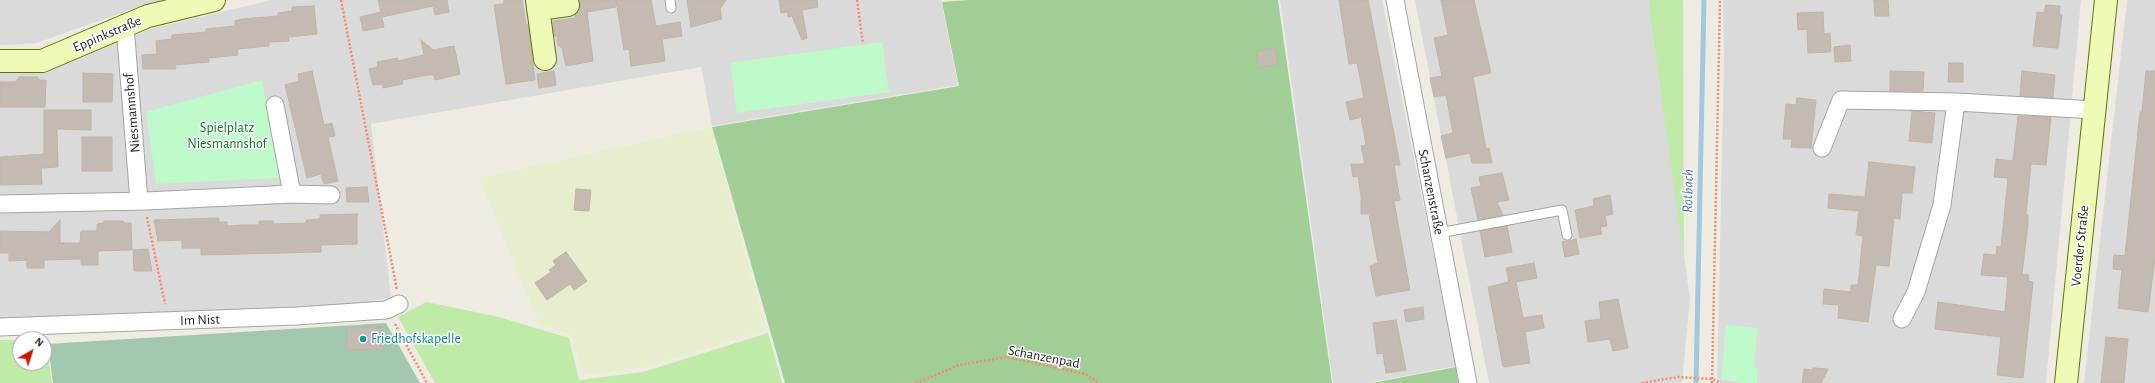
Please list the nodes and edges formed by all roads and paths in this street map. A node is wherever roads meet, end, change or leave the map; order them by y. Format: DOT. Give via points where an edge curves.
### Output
graph roads {
  1 [pos="214,0"];
  2 [pos="340,0"];
  3 [pos="857,0"];
  4 [pos="1395,0"];
  5 [pos="1720,0"];
  6 [pos="2106,0"];
  7 [pos="538,4"];
  8 [pos="568,5"];
  9 [pos="125,26"];
  10 [pos="864,44"];
  11 [pos="545,59"];
  12 [pos="0,61"];
  13 [pos="1956,102"];
  14 [pos="275,105"];
  15 [pos="2095,110"];
  16 [pos="1822,148"];
  17 [pos="292,194"];
  18 [pos="331,195"];
  19 [pos="143,201"];
  20 [pos="0,204"];
  21 [pos="1439,233"];
  22 [pos="1567,235"];
  23 [pos="393,307"];
  24 [pos="1902,319"];
  25 [pos="168,321"];
  26 [pos="0,327"];
  27 [pos="1712,379"];
  28 [pos="428,383"];
  29 [pos="916,383"];
  30 [pos="1099,383"];
  31 [pos="1468,383"];
  32 [pos="1642,383"];
  33 [pos="1712,383"];
  34 [pos="1720,383"];
  35 [pos="2066,383"];
  1 -- 9 [label="main road, Eppinkstraße" via="148,16"];
  2 -- 23 [label="path"];
  3 -- 10 [label="path"];
  4 -- 21 [label="street, Schanzenstraße"];
  5 -- 27 [label="path"];
  6 -- 15 [label="main road, Voerder Straße"];
  7 -- 8 [label="main road"];
  7 -- 11 [label="main road"];
  9 -- 12 [label="main road, Eppinkstraße" via="42,61"];
  9 -- 19 [label="street, Niesmannshof"];
  13 -- 15 [label="street"];
  13 -- 16 [label="street" via="1841,100"];
  13 -- 24 [label="street" via="1942,205 1916,292"];
  14 -- 17 [label="street"];
  15 -- 35 [label="main road, Voerder Straße"];
  17 -- 18 [label="street"];
  17 -- 19 [label="street"];
  19 -- 20 [label="street"];
  19 -- 25 [label="path"];
  21 -- 22 [label="lane" via="1562,210"];
  21 -- 31 [label="street, Schanzenstraße"];
  23 -- 25 [label="street, Im Nist" via="296,316"];
  23 -- 28 [label="path"];
  25 -- 26 [label="street, Im Nist"];
  27 -- 32 [label="path" via="1678,377"];
  27 -- 33 [label="path"];
  27 -- 34 [label="path"];
  29 -- 30 [label="path, Schanzenpad" via="959,365 1007,357 1085,374"];
}
